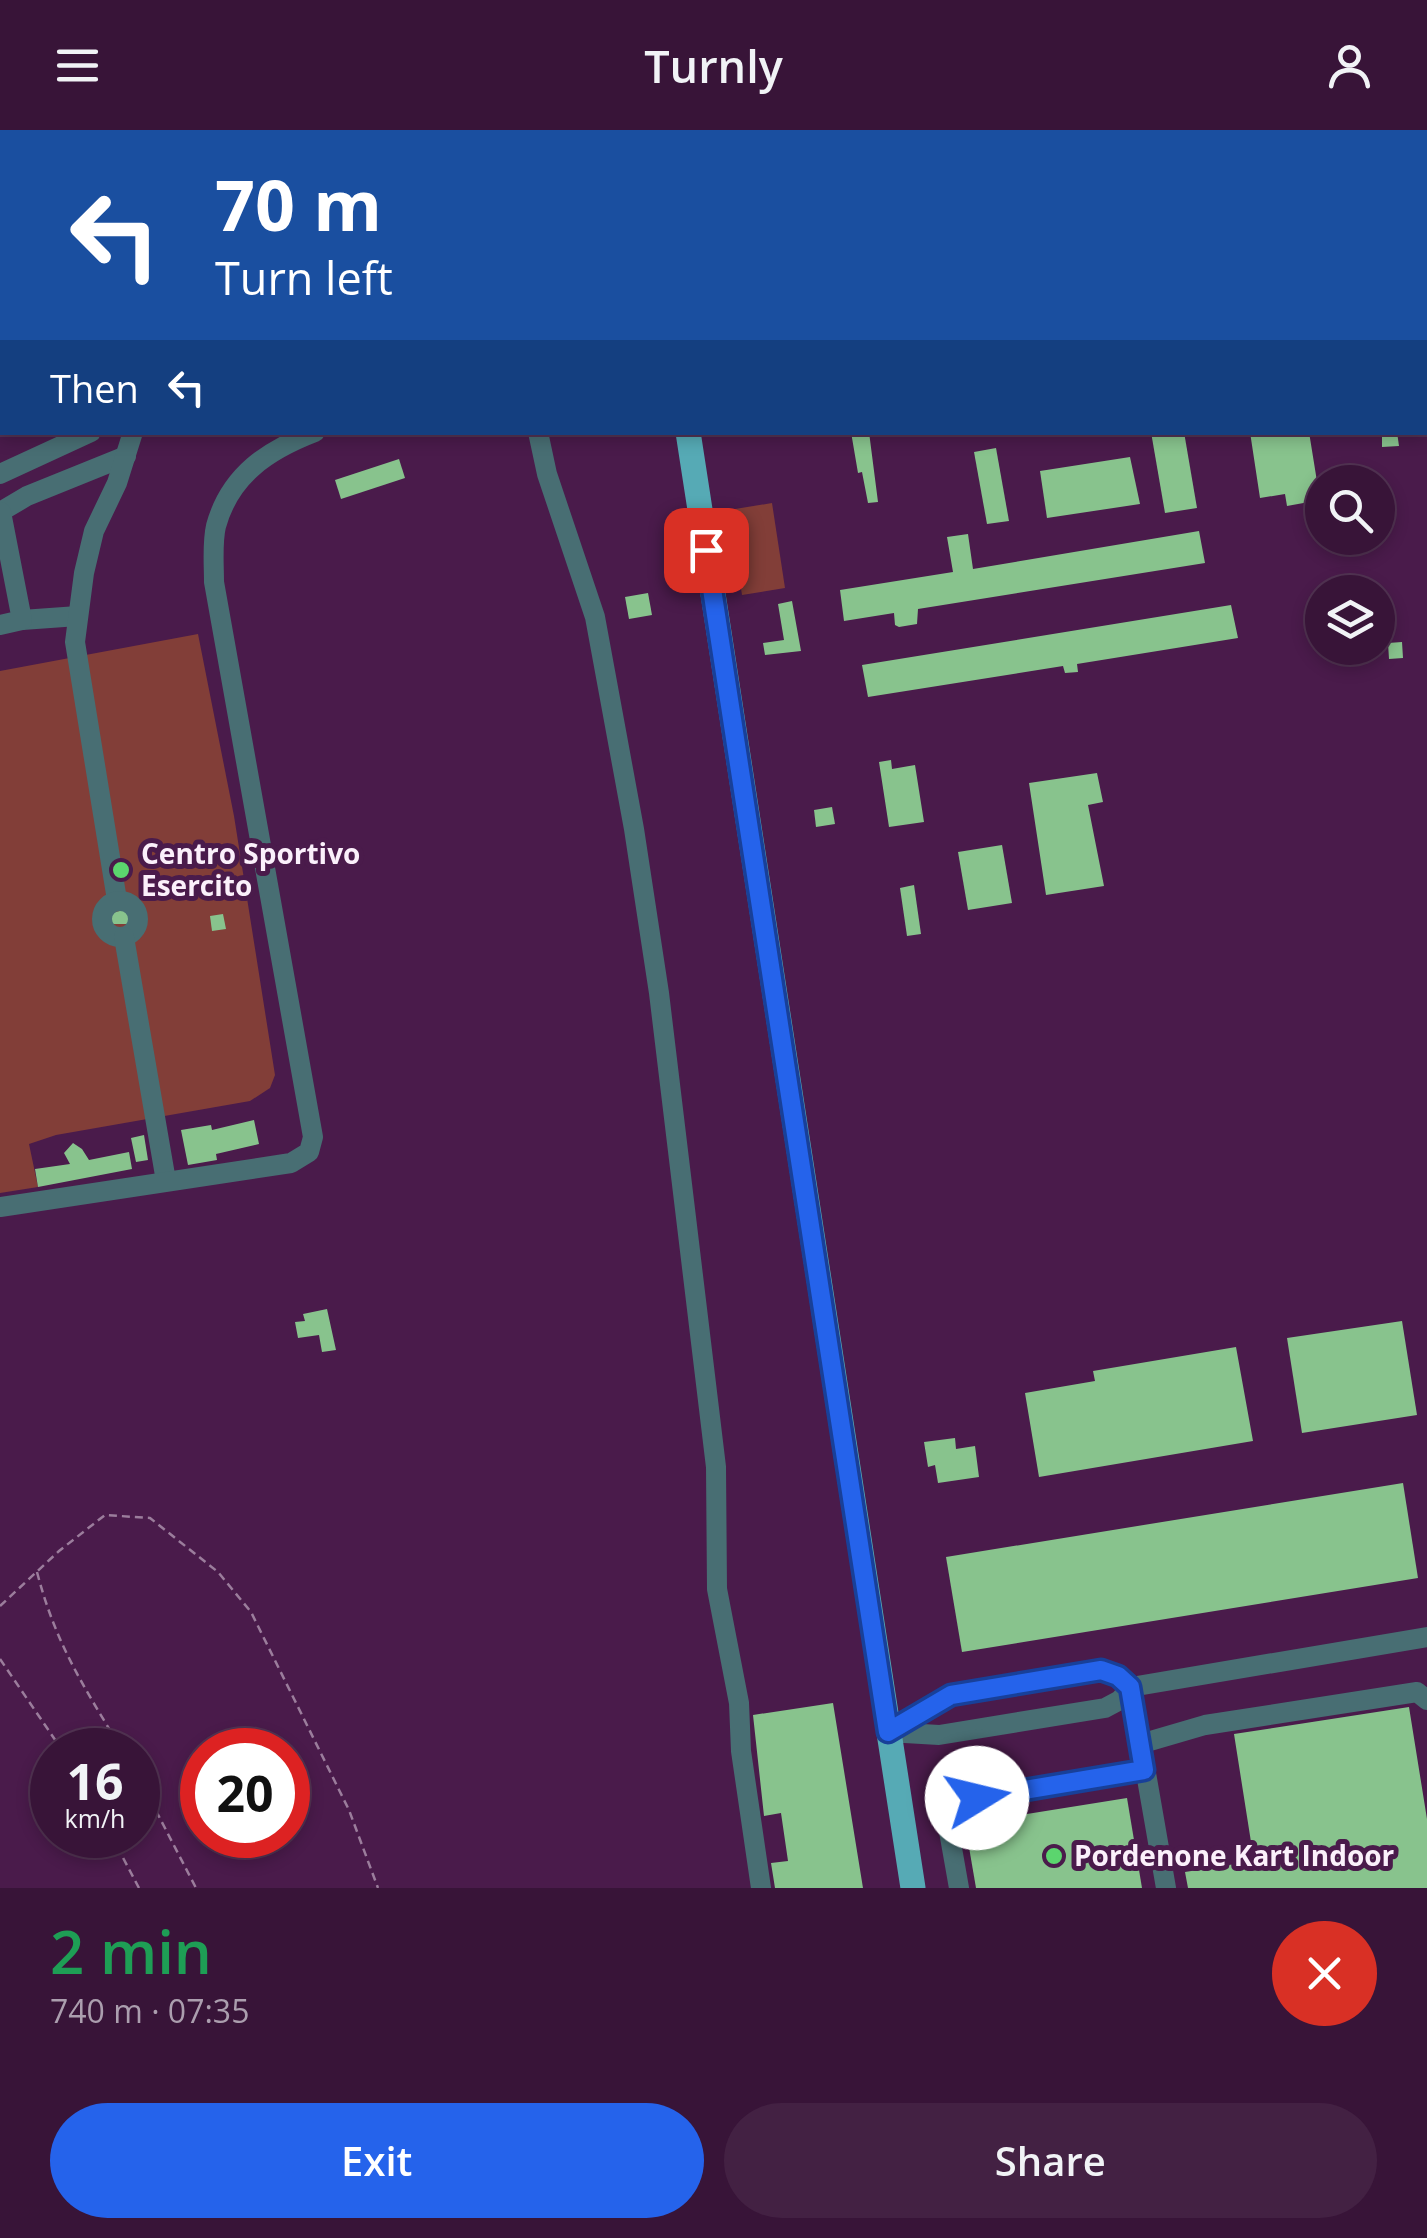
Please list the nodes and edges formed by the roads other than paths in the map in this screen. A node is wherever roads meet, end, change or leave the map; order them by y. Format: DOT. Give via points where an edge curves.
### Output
graph roads {
  1 [pos="84,435"];
  2 [pos="133,435"];
  3 [pos="307,435"];
  4 [pos="539,435"];
  5 [pos="688,435"];
  6 [pos="126,456"];
  7 [pos="0,474"];
  8 [pos="1,512"];
  9 [pos="78,616"];
  10 [pos="22,620"];
  11 [pos="0,625"];
  12 [pos="166,1181"];
  13 [pos="0,1207"];
  14 [pos="1427,1637"];
  15 [pos="1130,1687"];
  16 [pos="1427,1700"];
  17 [pos="1105,1708"];
  18 [pos="888,1732"];
  19 [pos="1138,1735"];
  20 [pos="1144,1770"];
  21 [pos="760,1888"];
  22 [pos="914,1888"];
  23 [pos="959,1888"];
  24 [pos="1166,1888"];
  1 -- 7 [label="street"];
  2 -- 6 [label="street"];
  3 -- 12 [label="street" via="250,467 227,496 215,530 214,582 312,1137 309,1152 291,1162"];
  4 -- 21 [label="street" via="595,617 654,957 716,1467 717,1589 739,1704"];
  5 -- 18 [label="main road"];
  6 -- 8 [label="street"];
  6 -- 9 [label="street" via="94,531"];
  8 -- 10 [label="street"];
  9 -- 10 [label="street"];
  9 -- 12 [label="street" via="79,680 117,900 139,915 134,932 124,937"];
  10 -- 11 [label="street"];
  12 -- 13 [label="street"];
  14 -- 15 [label="street"];
  15 -- 17 [label="street"];
  15 -- 18 [label="street" via="1101,1670 951,1695"];
  15 -- 19 [label="street"];
  16 -- 19 [label="street" via="1417,1692"];
  17 -- 18 [label="street" via="939,1735"];
  17 -- 19 [label="street"];
  18 -- 22 [label="main road"];
  19 -- 20 [label="street"];
  20 -- 23 [label="street" via="944,1804"];
  20 -- 24 [label="street"];
}
